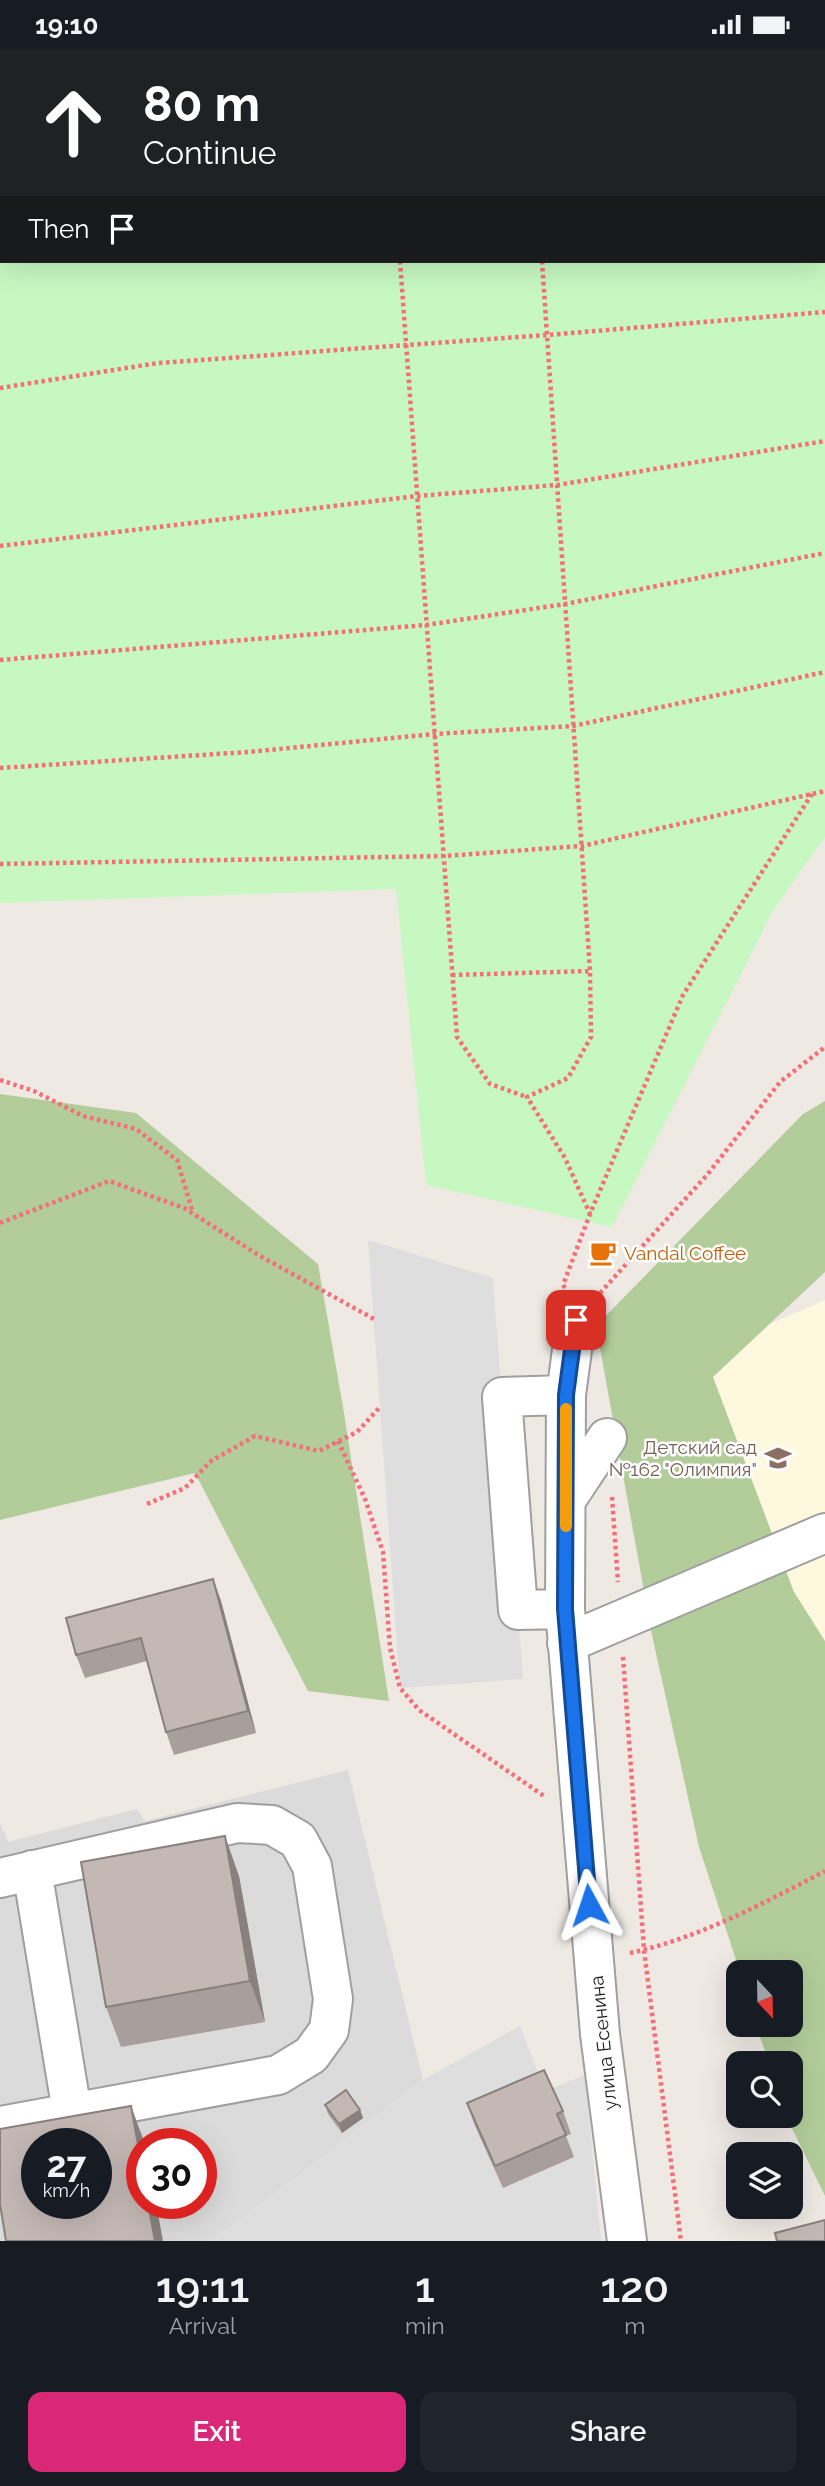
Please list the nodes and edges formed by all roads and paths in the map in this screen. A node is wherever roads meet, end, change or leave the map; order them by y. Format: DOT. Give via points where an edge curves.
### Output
graph roads {
  1 [pos="400,263"];
  2 [pos="542,263"];
  3 [pos="825,312"];
  4 [pos="547,335"];
  5 [pos="406,345"];
  6 [pos="0,388"];
  7 [pos="825,441"];
  8 [pos="557,485"];
  9 [pos="417,496"];
  10 [pos="0,546"];
  11 [pos="825,554"];
  12 [pos="565,604"];
  13 [pos="426,625"];
  14 [pos="0,660"];
  15 [pos="825,672"];
  16 [pos="573,726"];
  17 [pos="435,734"];
  18 [pos="0,768"];
  19 [pos="825,791"];
  20 [pos="812,794"];
  21 [pos="582,846"];
  22 [pos="443,856"];
  23 [pos="0,864"];
  24 [pos="590,971"];
  25 [pos="452,975"];
  26 [pos="825,1048"];
  27 [pos="0,1080"];
  28 [pos="527,1097"];
  29 [pos="193,1214"];
  30 [pos="590,1214"];
  31 [pos="0,1223"];
  32 [pos="374,1319"];
  33 [pos="576,1320"];
  34 [pos="566,1395"];
  35 [pos="380,1407"];
  36 [pos="607,1438"];
  37 [pos="338,1441"];
  38 [pos="566,1500"];
  39 [pos="147,1504"];
  40 [pos="825,1533"];
  41 [pos="566,1626"];
  42 [pos="582,1822"];
  43 [pos="825,1871"];
  44 [pos="16,1874"];
  45 [pos="644,1950"];
  46 [pos="594,1960"];
  47 [pos="72,2112"];
  48 [pos="0,2126"];
  49 [pos="627,2241"];
  50 [pos="681,2241"];
  1 -- 5 [label="path"];
  2 -- 4 [label="path"];
  3 -- 4 [label="path"];
  4 -- 5 [label="path"];
  4 -- 8 [label="path"];
  5 -- 6 [label="path" via="158,363"];
  5 -- 9 [label="path"];
  7 -- 8 [label="path"];
  8 -- 9 [label="path"];
  8 -- 12 [label="path"];
  9 -- 10 [label="path"];
  9 -- 13 [label="path"];
  11 -- 12 [label="path"];
  12 -- 13 [label="path"];
  12 -- 16 [label="path"];
  13 -- 14 [label="path"];
  13 -- 17 [label="path"];
  15 -- 16 [label="path"];
  16 -- 17 [label="path"];
  16 -- 21 [label="path"];
  17 -- 18 [label="path"];
  17 -- 22 [label="path"];
  19 -- 20 [label="path"];
  20 -- 21 [label="path"];
  20 -- 30 [label="path" via="682,995"];
  21 -- 22 [label="path"];
  21 -- 24 [label="path"];
  22 -- 23 [label="path"];
  22 -- 25 [label="path"];
  24 -- 25 [label="path"];
  24 -- 28 [label="path" via="591,1037 568,1078"];
  25 -- 28 [label="path" via="457,1037 491,1084"];
  26 -- 33 [label="path" via="780,1082 707,1175"];
  27 -- 29 [label="path" via="83,1116 136,1129 177,1160"];
  28 -- 30 [label="path" via="565,1158"];
  29 -- 31 [label="path" via="109,1181"];
  29 -- 32 [label="path"];
  30 -- 33 [label="path" via="564,1285"];
  33 -- 34 [label="street, улица Есенина"];
  34 -- 38 [label="street, улица Есенина"];
  34 -- 41 [label="street" via="502,1397 518,1610"];
  35 -- 37 [label="path" via="357,1431"];
  36 -- 38 [label="street"];
  37 -- 39 [label="path" via="318,1451 256,1436 211,1461 185,1488"];
  37 -- 42 [label="path" via="383,1552 390,1648 400,1688 419,1710"];
  38 -- 41 [label="street, улица Есенина"];
  40 -- 41 [label="street"];
  41 -- 42 [label="street, улица Есенина"];
  42 -- 46 [label="street, улица Есенина"];
  43 -- 45 [label="path" via="742,1914"];
  44 -- 47 [label="street"];
  44 -- 47 [label="street" via="237,1823 272,1825 298,1840 312,1866 333,1999 330,2030 311,2055 278,2075"];
  45 -- 46 [label="path"];
  45 -- 50 [label="path"];
  46 -- 49 [label="street, улица Есенина"];
  47 -- 48 [label="street"];
}
